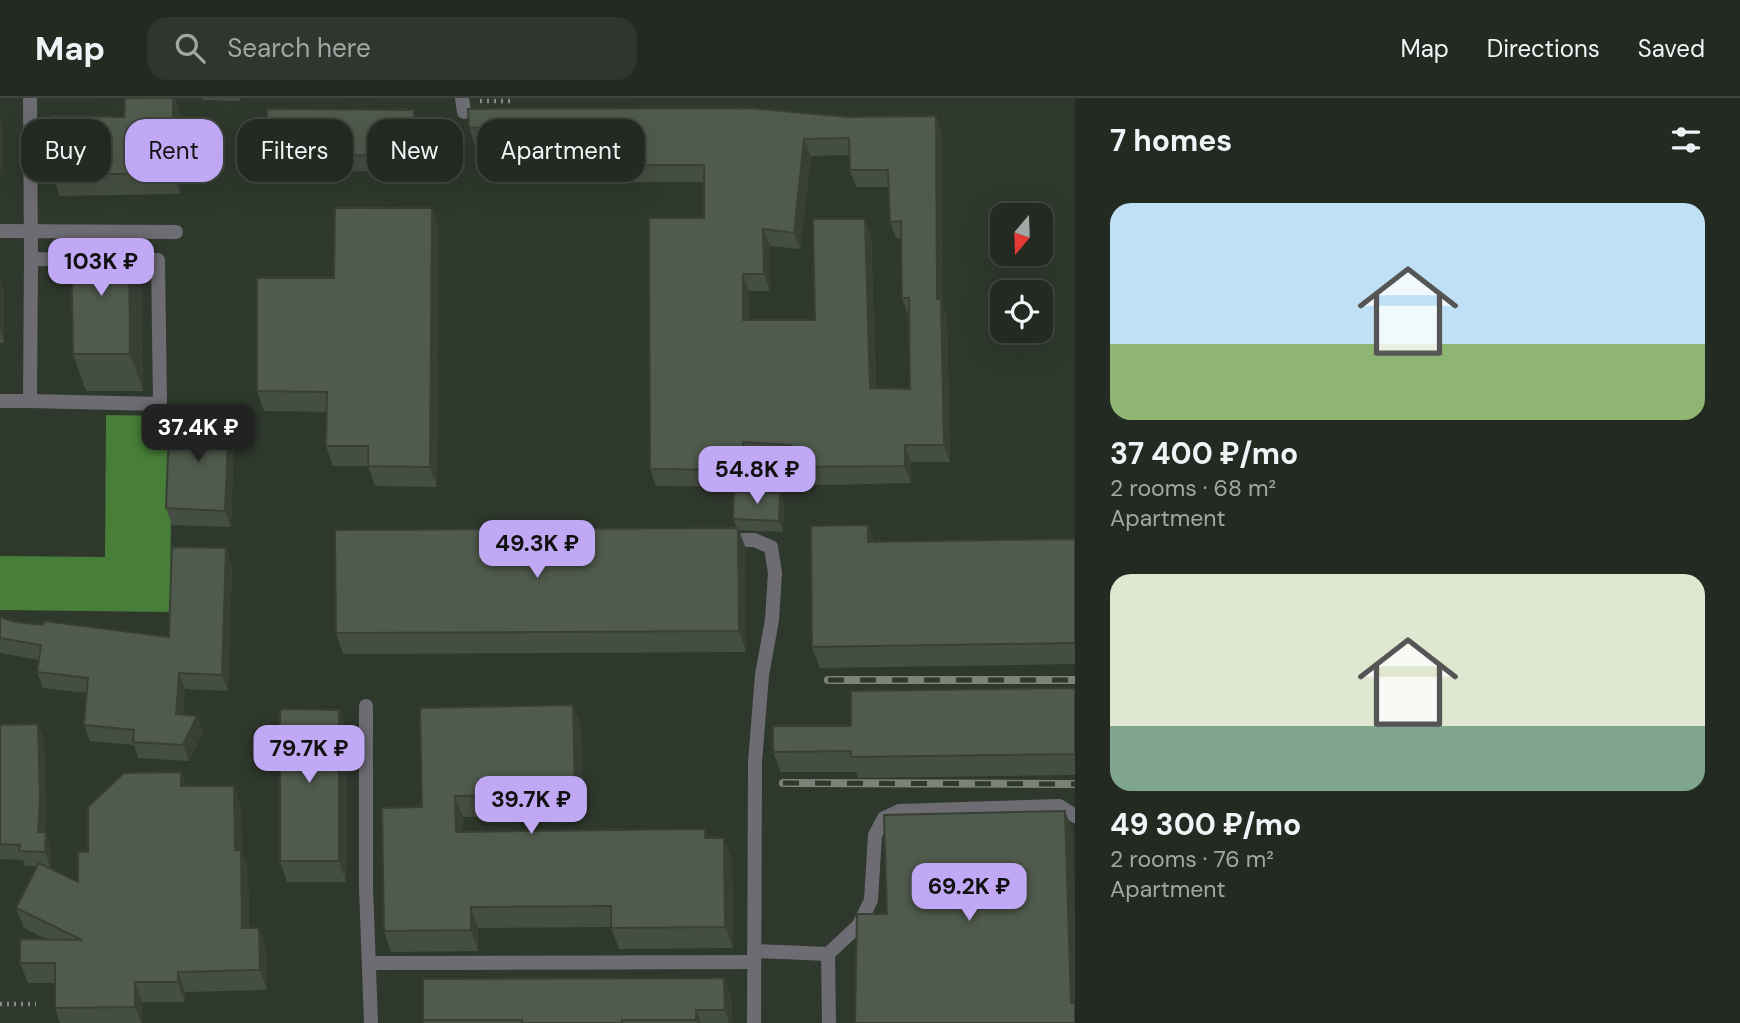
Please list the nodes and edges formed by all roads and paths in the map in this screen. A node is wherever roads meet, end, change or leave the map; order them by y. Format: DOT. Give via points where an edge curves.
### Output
graph roads {
  1 [pos="30,98"];
  2 [pos="0,231"];
  3 [pos="29,231"];
  4 [pos="176,232"];
  5 [pos="31,259"];
  6 [pos="0,401"];
  7 [pos="30,401"];
  8 [pos="707,540"];
  9 [pos="366,706"];
  10 [pos="1075,816"];
  11 [pos="828,954"];
  12 [pos="754,957"];
  13 [pos="369,963"];
  14 [pos="0,1004"];
  15 [pos="36,1004"];
  16 [pos="371,1023"];
  17 [pos="754,1023"];
  18 [pos="829,1023"];
  1 -- 3 [label="lane"];
  2 -- 3 [label="lane"];
  3 -- 4 [label="lane"];
  3 -- 5 [label="lane"];
  5 -- 7 [label="lane"];
  5 -- 7 [label="lane" via="158,260 160,404"];
  6 -- 7 [label="lane"];
  8 -- 12 [label="lane" via="754,540 771,547 775,573 755,762"];
  9 -- 13 [label="lane"];
  10 -- 11 [label="lane" via="1059,806 899,811 884,818 875,835 871,900 859,925"];
  11 -- 12 [label="lane"];
  11 -- 18 [label="lane"];
  12 -- 13 [label="lane"];
  12 -- 17 [label="lane"];
  13 -- 16 [label="lane"];
  14 -- 15 [label="path"];
}
